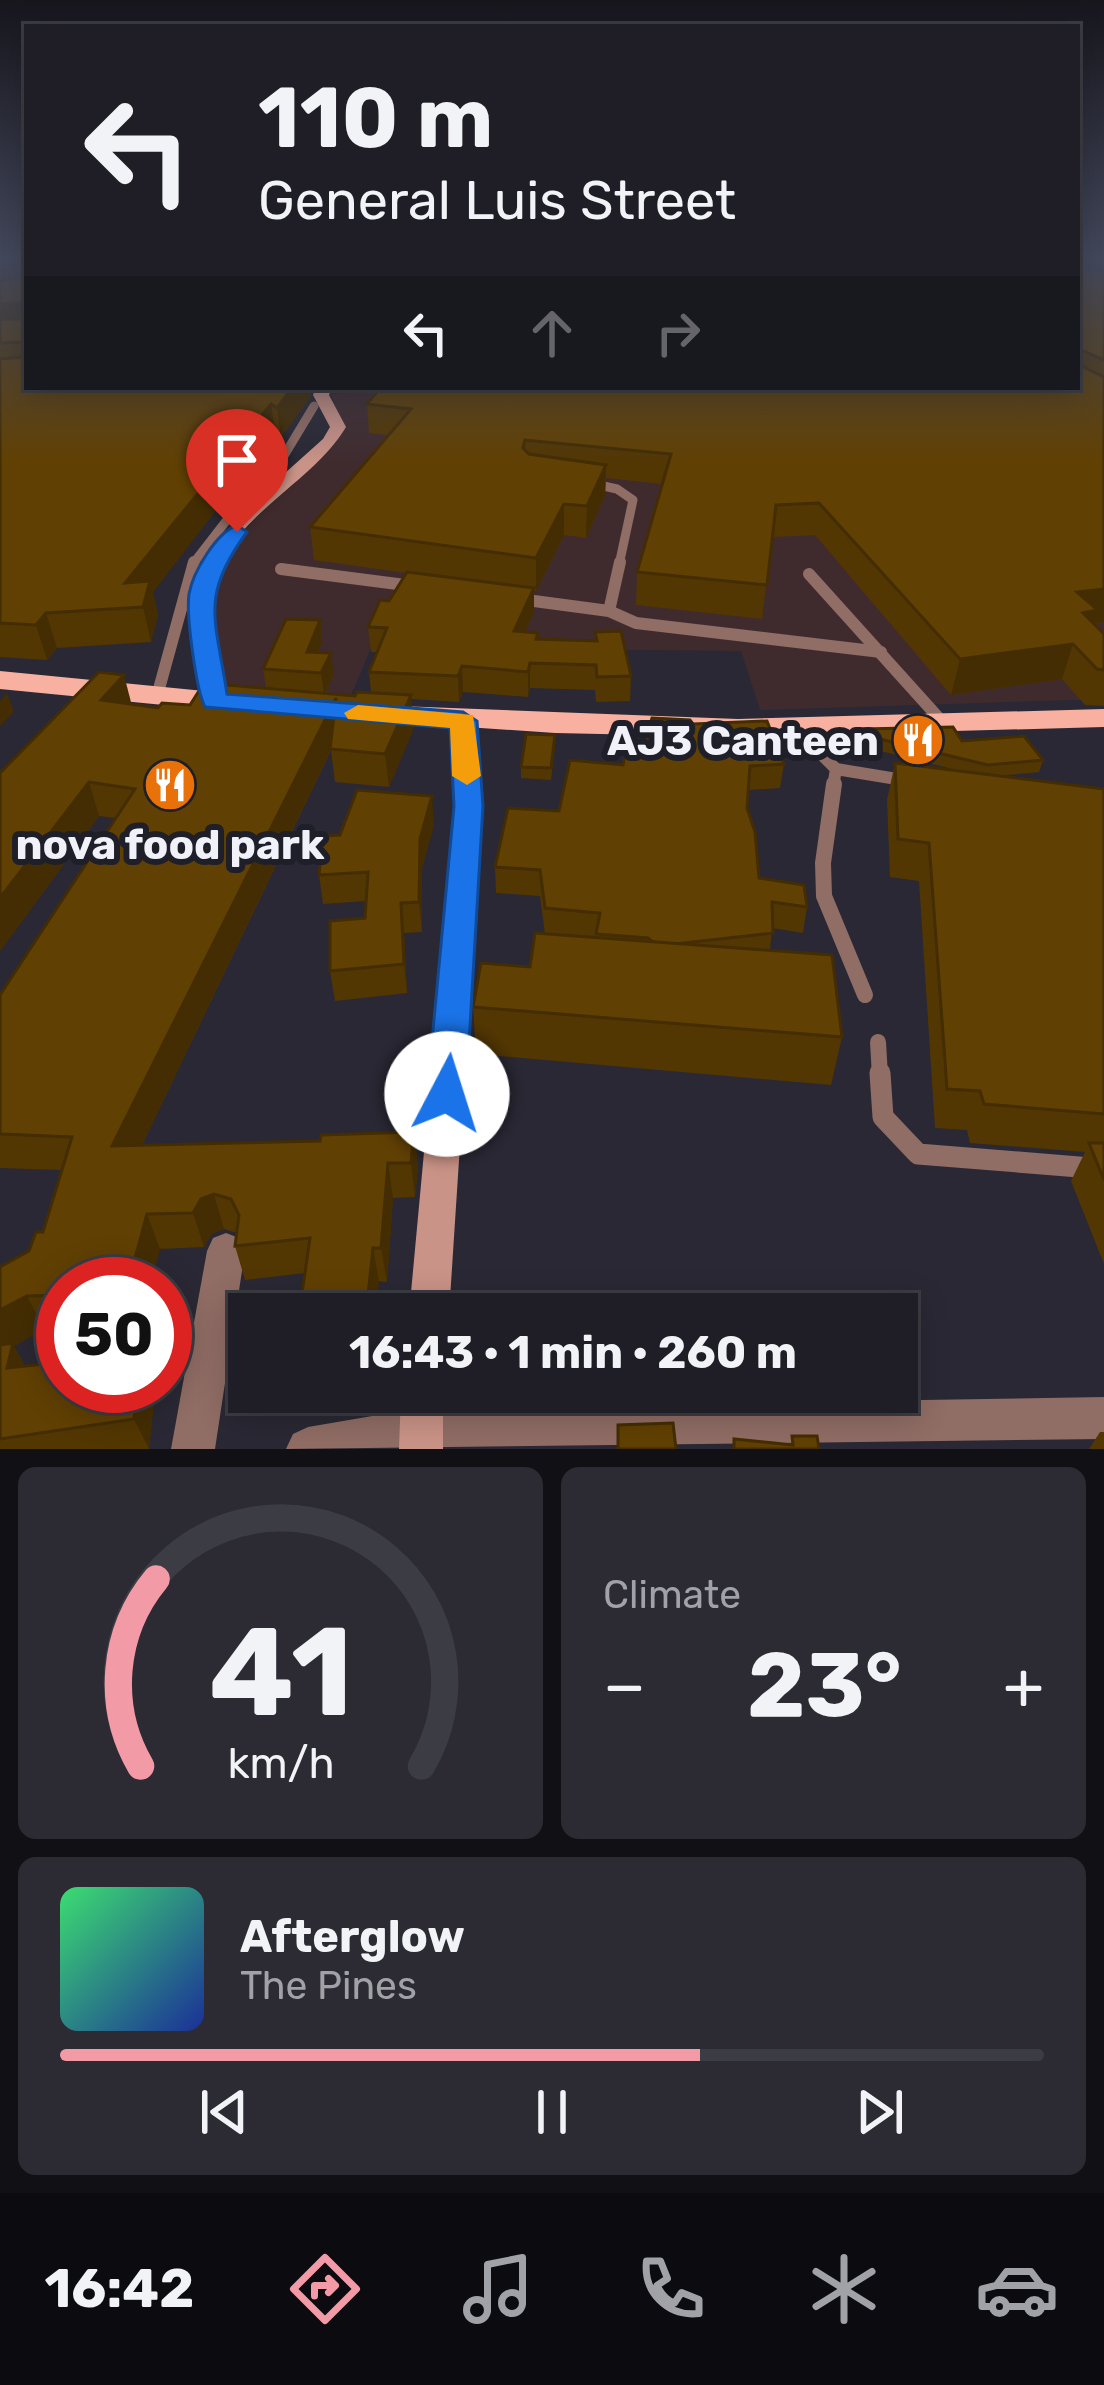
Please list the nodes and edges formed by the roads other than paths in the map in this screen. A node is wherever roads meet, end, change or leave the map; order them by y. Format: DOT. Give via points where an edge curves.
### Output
graph roads {
  1 [pos="319,396"];
  2 [pos="579,482"];
  3 [pos="281,569"];
  4 [pos="809,574"];
  5 [pos="422,587"];
  6 [pos="492,596"];
  7 [pos="609,611"];
  8 [pos="881,652"];
  9 [pos="0,680"];
  10 [pos="88,690"];
  11 [pos="157,696"];
  12 [pos="214,701"];
  13 [pos="257,705"];
  14 [pos="339,712"];
  15 [pos="67,715"];
  16 [pos="1104,718"];
  17 [pos="463,721"];
  18 [pos="946,726"];
  19 [pos="815,727"];
  20 [pos="836,770"];
  21 [pos="925,783"];
  22 [pos="865,994"];
  23 [pos="878,1042"];
  24 [pos="1104,1168"];
  25 [pos="226,1251"];
  26 [pos="431,1293"];
  27 [pos="1104,1418"];
  28 [pos="421,1423"];
  29 [pos="193,1449"];
  30 [pos="308,1449"];
  1 -- 11 [label="lane" via="279,464 190,568"];
  1 -- 12 [label="street" via="338,427 329,442 237,532 206,576 201,593"];
  2 -- 7 [label="lane" via="633,500"];
  3 -- 5 [label="lane"];
  4 -- 8 [label="lane"];
  6 -- 7 [label="lane"];
  7 -- 8 [label="lane" via="636,623"];
  8 -- 18 [label="lane"];
  9 -- 10 [label="main road"];
  10 -- 11 [label="main road"];
  10 -- 15 [label="street"];
  11 -- 12 [label="main road"];
  12 -- 13 [label="main road"];
  14 -- 17 [label="main road"];
  16 -- 18 [label="main road"];
  17 -- 19 [label="main road"];
  17 -- 26 [label="street" via="469,962"];
  18 -- 19 [label="main road"];
  19 -- 20 [label="lane"];
  20 -- 21 [label="lane"];
  20 -- 22 [label="lane" via="824,896"];
  23 -- 24 [label="lane" via="883,1118 918,1154"];
  25 -- 29 [label="street"];
  27 -- 28 [label="street"];
  28 -- 30 [label="street"];
}
